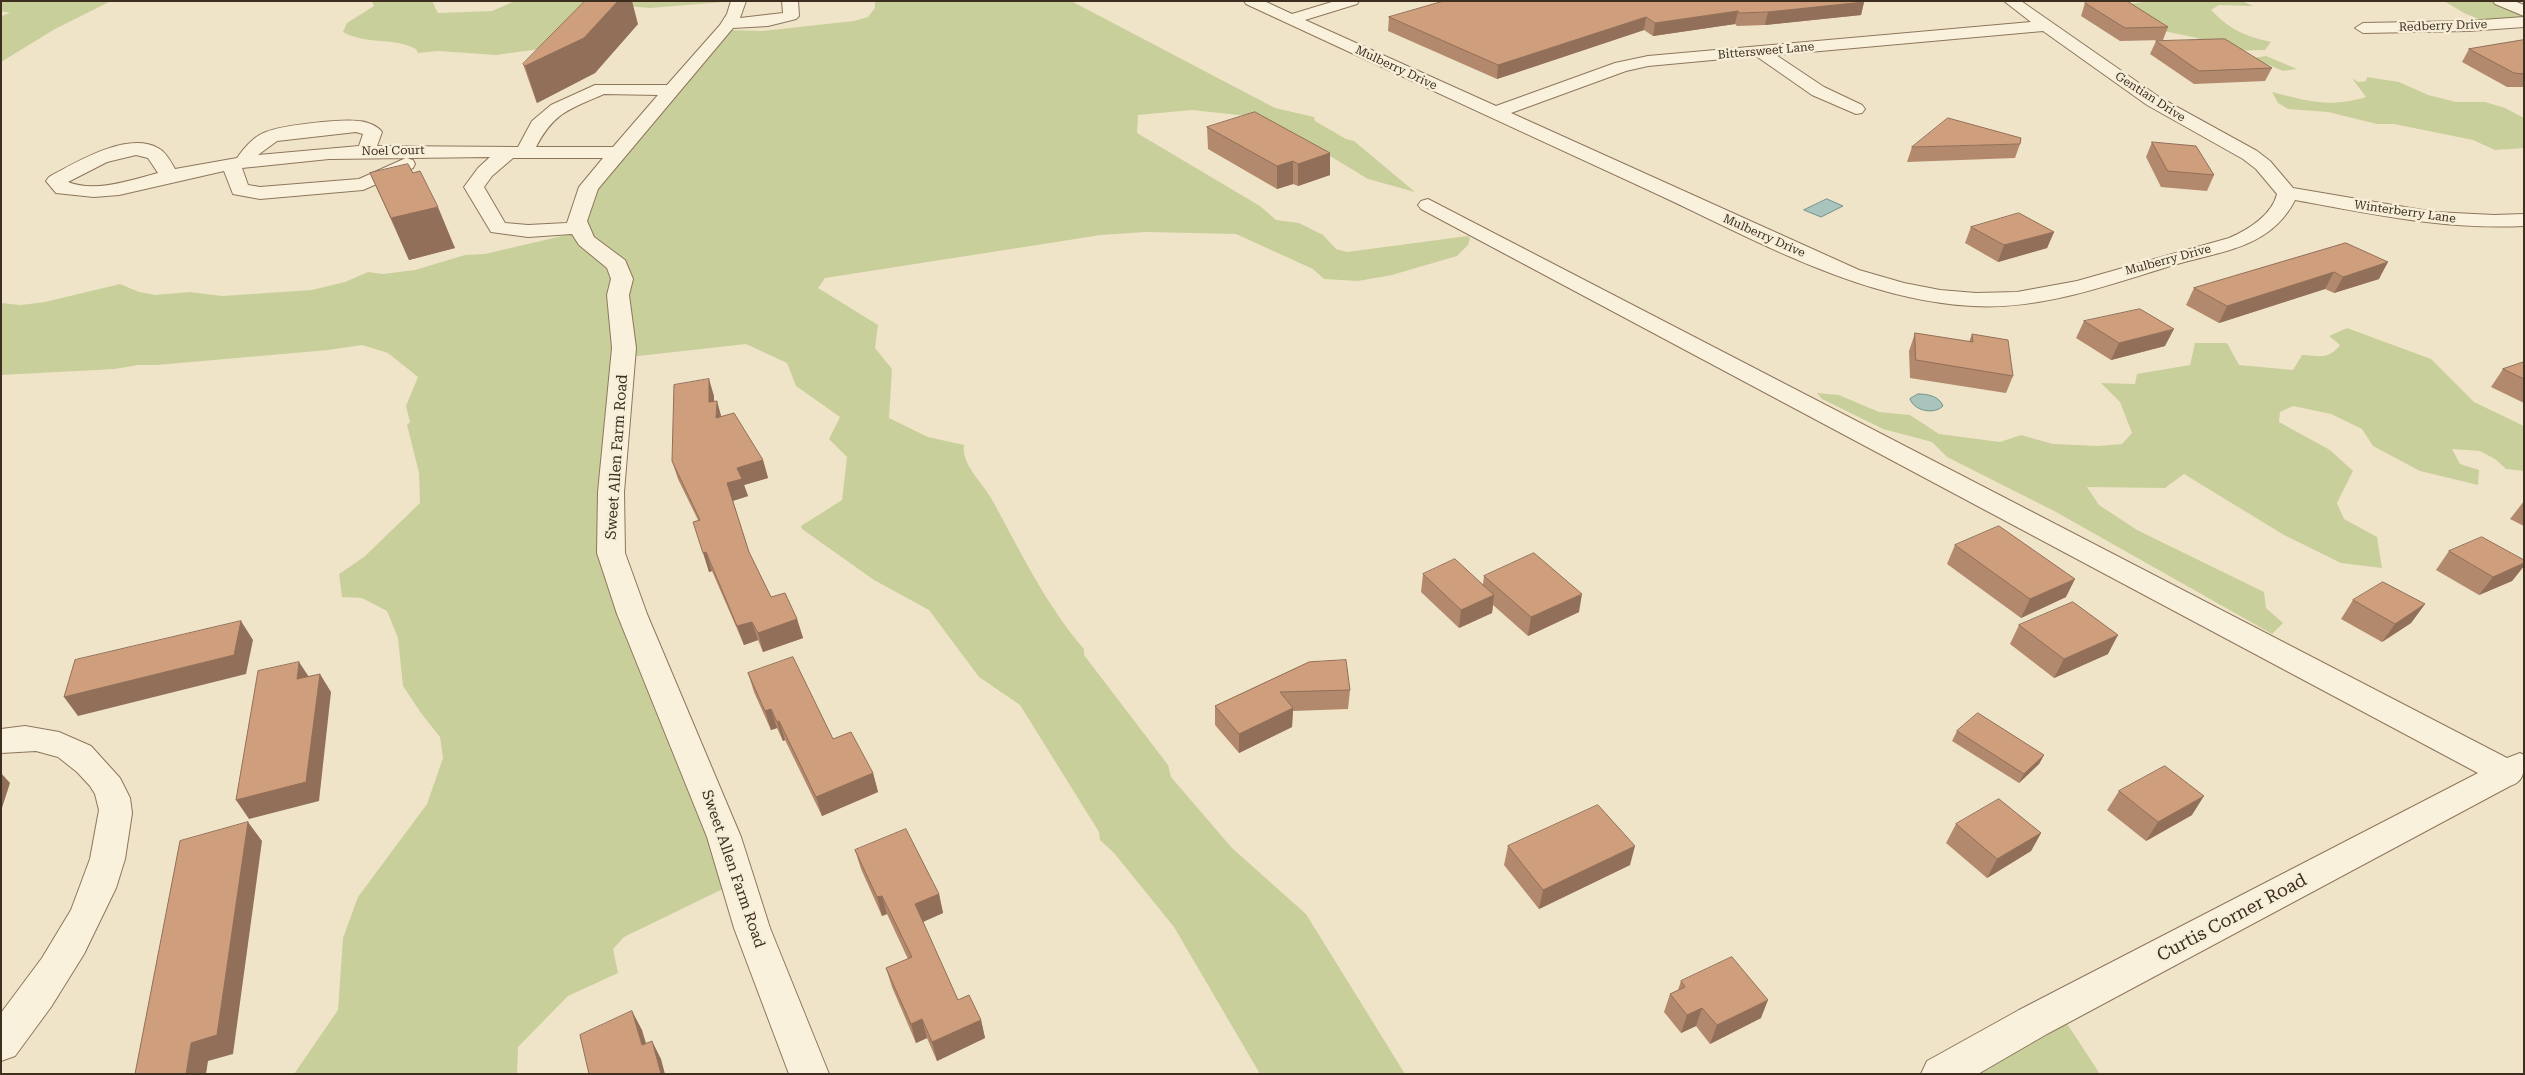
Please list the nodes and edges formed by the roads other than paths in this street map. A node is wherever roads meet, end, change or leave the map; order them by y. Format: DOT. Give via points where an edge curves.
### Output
graph roads {
  1 [pos="790,1"];
  2 [pos="1251,1"];
  3 [pos="1352,1"];
  4 [pos="2011,1"];
  5 [pos="2524,2"];
  6 [pos="2504,3"];
  7 [pos="2524,11"];
  8 [pos="733,13"];
  9 [pos="1292,19"];
  10 [pos="2524,22"];
  11 [pos="2045,26"];
  12 [pos="2363,28"];
  13 [pos="1761,52"];
  14 [pos="672,90"];
  15 [pos="1856,109"];
  16 [pos="1494,112"];
  17 [pos="431,151"];
  18 [pos="516,151"];
  19 [pos="366,152"];
  20 [pos="618,153"];
  21 [pos="237,163"];
  22 [pos="169,176"];
  23 [pos="2287,193"];
  24 [pos="1428,204"];
  25 [pos="2524,220"];
  26 [pos="578,228"];
  27 [pos="1,741"];
  28 [pos="2517,769"];
  29 [pos="1,1043"];
  30 [pos="809,1074"];
  31 [pos="1941,1074"];
  1 -- 8 [label="street" via="791,16 768,21"];
  2 -- 9 [label="street, Mulberry Drive"];
  3 -- 9 [label="street"];
  4 -- 11 [label="street, Gentian Drive"];
  5 -- 6 [label="street"];
  6 -- 7 [label="street"];
  8 -- 14 [label="street"];
  9 -- 16 [label="street, Mulberry Drive"];
  10 -- 12 [label="street, Redberry Drive"];
  11 -- 13 [label="street, Bittersweet Lane"];
  11 -- 23 [label="street, Gentian Drive" via="2153,101 2250,155"];
  13 -- 15 [label="street" via="1818,91"];
  13 -- 16 [label="street, Bittersweet Lane" via="1648,61 1621,67"];
  14 -- 18 [label="street" via="602,89 550,114"];
  14 -- 20 [label="street"];
  16 -- 23 [label="street, Mulberry Drive" via="1850,276 1898,290 1948,298 1996,300 2039,296 2245,239 2280,210"];
  17 -- 18 [label="street, Noel Court"];
  17 -- 19 [label="street, Noel Court"];
  17 -- 21 [label="street" via="363,184 260,193 240,190"];
  18 -- 20 [label="street, Noel Court"];
  18 -- 26 [label="street" via="485,172 474,187 498,228 528,231"];
  19 -- 21 [label="street, Noel Court"];
  19 -- 21 [label="street" via="373,132 358,126 307,130 271,136"];
  20 -- 26 [label="street" via="589,188 583,200"];
  21 -- 22 [label="street, Noel Court"];
  22 -- 22 [label="street, Noel Court" via="119,189 94,191 63,188 56,181 123,150 148,150 161,160"];
  23 -- 25 [label="street, Winterberry Lane" via="2436,218 2495,222"];
  24 -- 28 [label="street"];
  26 -- 30 [label="street, Sweet Allen Farm Road" via="586,241 618,265 622,279 618,295 624,348 611,492 611,553 632,614 724,837 752,928"];
  27 -- 29 [label="street" via="41,738 60,743 82,756 108,784 116,805 111,844 80,928 35,1000"];
  28 -- 31 [label="street, Curtis Corner Road" via="2050,1013"];
}
